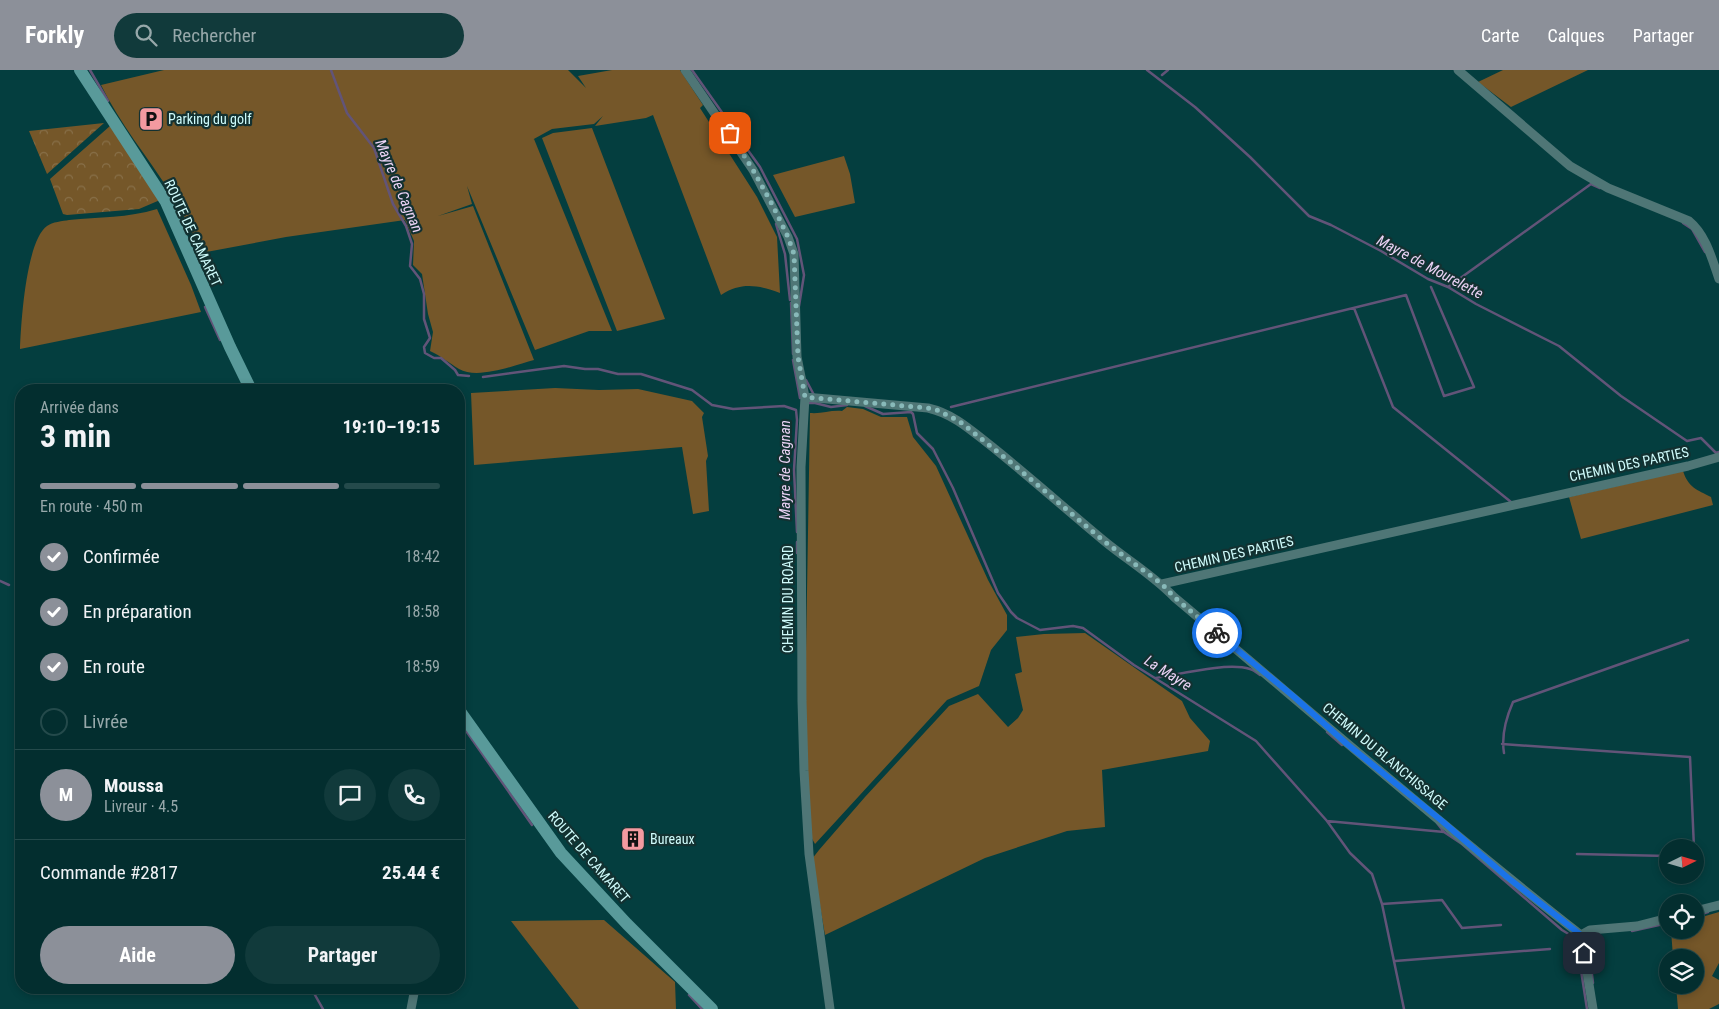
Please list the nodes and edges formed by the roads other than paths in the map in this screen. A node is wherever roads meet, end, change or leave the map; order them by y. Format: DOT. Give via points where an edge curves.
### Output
graph roads {
  1 [pos="80,70"];
  2 [pos="685,70"];
  3 [pos="1458,70"];
  4 [pos="1719,279"];
  5 [pos="248,384"];
  6 [pos="805,397"];
  7 [pos="1719,457"];
  8 [pos="1162,584"];
  9 [pos="465,719"];
  10 [pos="1719,905"];
  11 [pos="1704,909"];
  12 [pos="1659,920"];
  13 [pos="1581,935"];
  14 [pos="414,994"];
  15 [pos="411,1009"];
  16 [pos="712,1009"];
  17 [pos="830,1009"];
  18 [pos="1593,1009"];
  1 -- 5 [label="main road, ROUTE DE CAMARET" via="166,202"];
  2 -- 6 [label="street, CHEMIN DU ROARD" via="753,170 788,237 794,254 798,357"];
  3 -- 4 [label="street" via="1570,166 1608,188 1689,221 1702,236"];
  6 -- 8 [label="street, CHEMIN DES PARTIES" via="928,408 949,415 1105,542"];
  6 -- 17 [label="street, CHEMIN DU ROARD" via="801,467 804,762 810,854"];
  7 -- 8 [label="street, CHEMIN DES PARTIES"];
  8 -- 13 [label="street, CHEMIN DU BLANCHISSAGE" via="1347,744"];
  9 -- 16 [label="main road, ROUTE DE CAMARET" via="561,853"];
  10 -- 11 [label="street"];
  12 -- 13 [label="street" via="1637,926 1590,930"];
  13 -- 18 [label="street"];
  14 -- 15 [label="street"];
}
